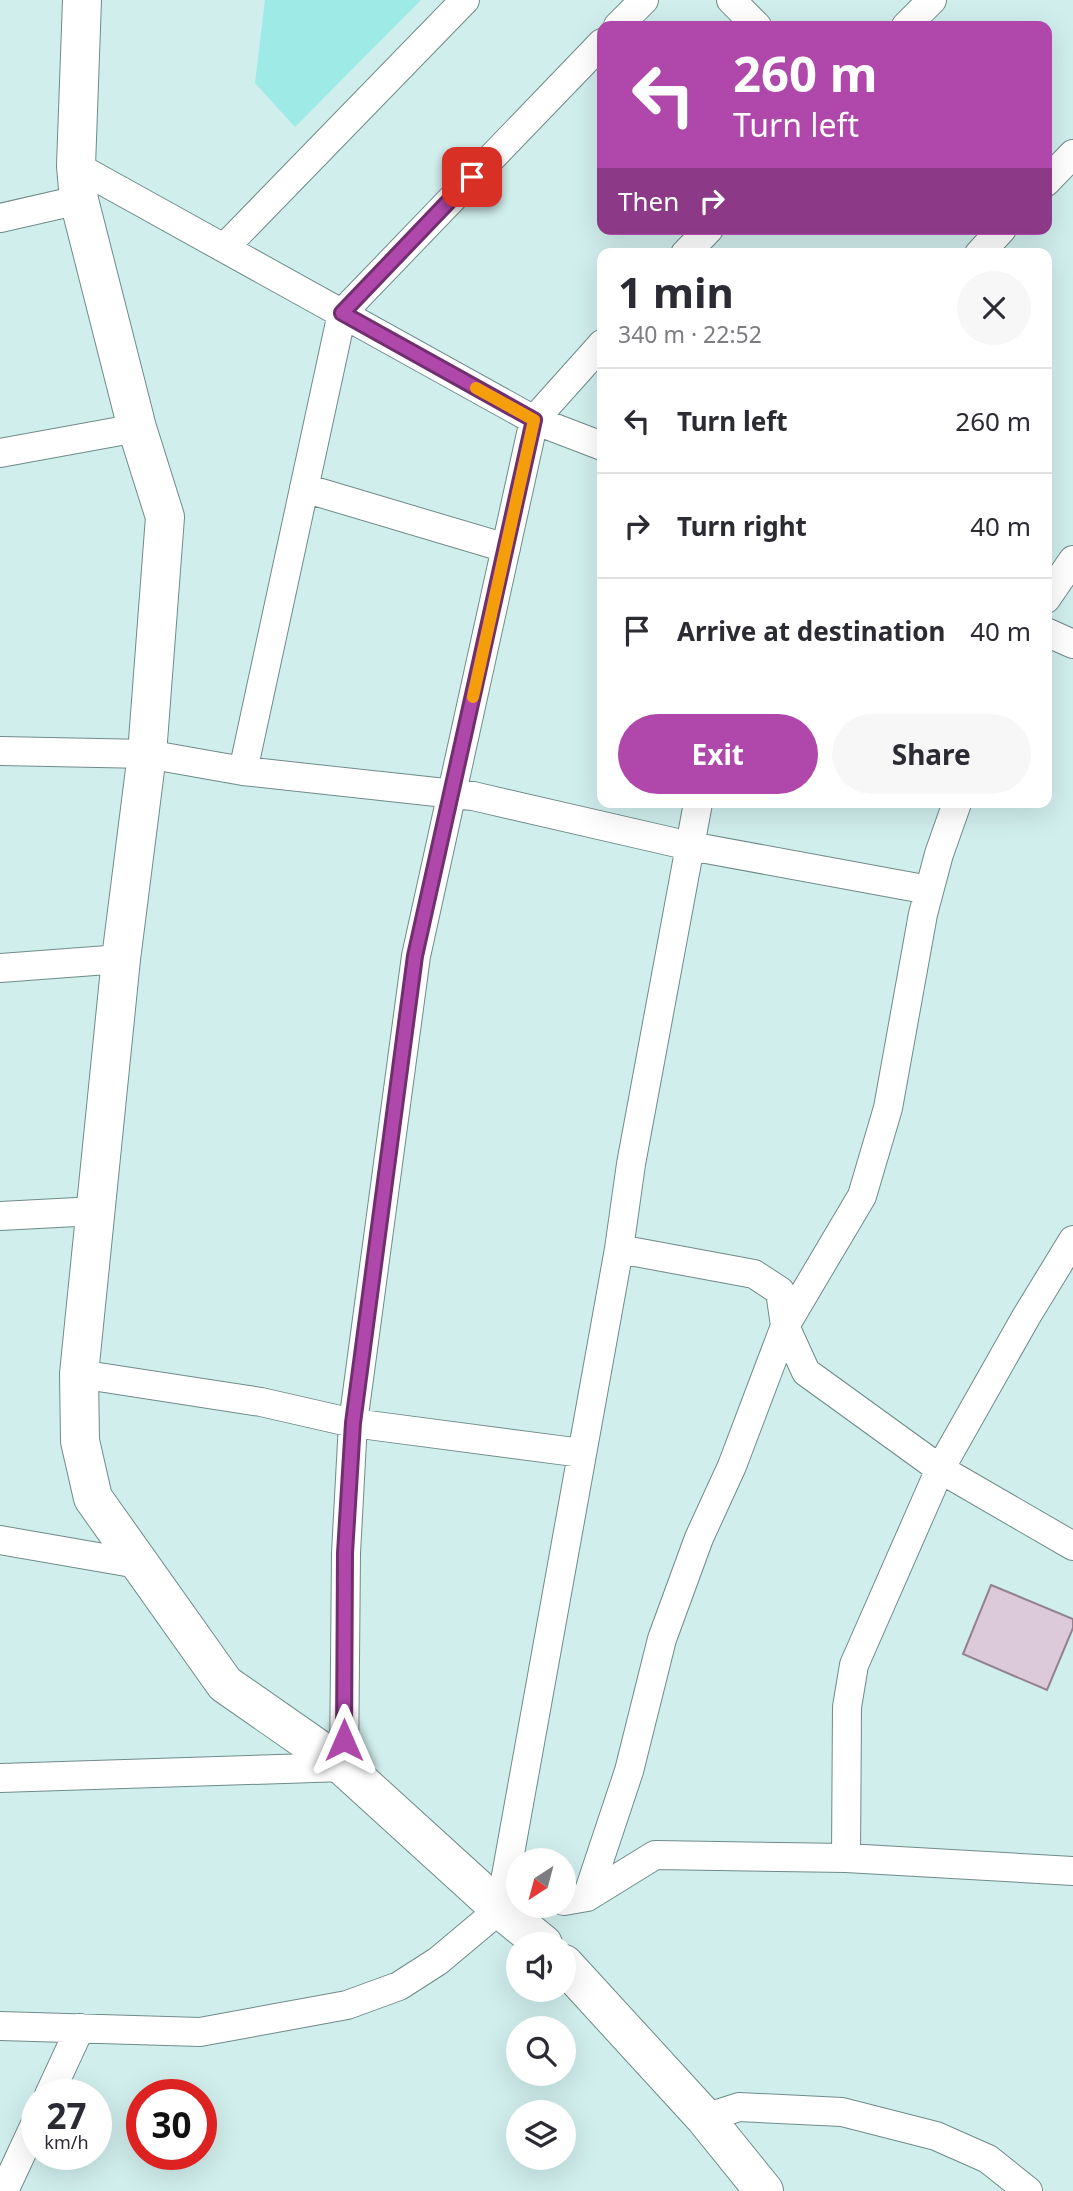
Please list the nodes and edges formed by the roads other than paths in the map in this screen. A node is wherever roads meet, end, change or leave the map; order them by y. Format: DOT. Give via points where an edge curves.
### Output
graph roads {
  1 [pos="82,0"];
  2 [pos="465,0"];
  3 [pos="643,0"];
  4 [pos="731,0"];
  5 [pos="932,0"];
  6 [pos="623,21"];
  7 [pos="752,21"];
  8 [pos="911,21"];
  9 [pos="597,48"];
  10 [pos="1073,154"];
  11 [pos="1052,176"];
  12 [pos="77,183"];
  13 [pos="0,218"];
  14 [pos="703,235"];
  15 [pos="996,235"];
  16 [pos="224,248"];
  17 [pos="691,248"];
  18 [pos="984,248"];
  19 [pos="342,313"];
  20 [pos="597,350"];
  21 [pos="534,420"];
  22 [pos="137,428"];
  23 [pos="597,444"];
  24 [pos="0,453"];
  25 [pos="304,488"];
  26 [pos="506,548"];
  27 [pos="1073,560"];
  28 [pos="1052,590"];
  29 [pos="1052,635"];
  30 [pos="1073,644"];
  31 [pos="0,751"];
  32 [pos="147,754"];
  33 [pos="243,771"];
  34 [pos="452,794"];
  35 [pos="697,808"];
  36 [pos="955,808"];
  37 [pos="690,846"];
  38 [pos="929,890"];
  39 [pos="121,959"];
  40 [pos="0,968"];
  41 [pos="96,1211"];
  42 [pos="0,1216"];
  43 [pos="1071,1247"];
  44 [pos="619,1249"];
  45 [pos="785,1326"];
  46 [pos="79,1374"];
  47 [pos="353,1423"];
  48 [pos="582,1453"];
  49 [pos="940,1469"];
  50 [pos="0,1540"];
  51 [pos="1073,1546"];
  52 [pos="138,1564"];
  53 [pos="344,1767"];
  54 [pos="0,1778"];
  55 [pos="522,1848"];
  56 [pos="846,1858"];
  57 [pos="1073,1871"];
  58 [pos="576,1897"];
  59 [pos="576,1898"];
  60 [pos="506,1902"];
  61 [pos="506,1913"];
  62 [pos="521,1918"];
  63 [pos="533,1932"];
  64 [pos="576,1977"];
  65 [pos="0,2026"];
  66 [pos="80,2028"];
  67 [pos="56,2079"];
  68 [pos="705,2118"];
  69 [pos="21,2154"];
  70 [pos="4,2191"];
  71 [pos="765,2191"];
  72 [pos="1028,2191"];
  1 -- 12 [label="street"];
  2 -- 16 [label="street"];
  3 -- 6 [label="street"];
  4 -- 7 [label="street"];
  5 -- 8 [label="street"];
  9 -- 19 [label="street"];
  10 -- 11 [label="street"];
  12 -- 13 [label="street"];
  12 -- 16 [label="street"];
  12 -- 22 [label="street"];
  14 -- 17 [label="street"];
  15 -- 18 [label="street"];
  16 -- 19 [label="street"];
  19 -- 21 [label="street"];
  19 -- 25 [label="street"];
  20 -- 21 [label="street"];
  21 -- 23 [label="street"];
  21 -- 26 [label="street"];
  22 -- 24 [label="street"];
  22 -- 32 [label="street" via="165,517"];
  25 -- 26 [label="street"];
  25 -- 33 [label="street"];
  26 -- 34 [label="street"];
  27 -- 28 [label="street"];
  29 -- 30 [label="street"];
  31 -- 32 [label="street"];
  32 -- 33 [label="street"];
  32 -- 39 [label="street"];
  33 -- 34 [label="street"];
  34 -- 37 [label="street"];
  34 -- 47 [label="street" via="415,956"];
  35 -- 37 [label="street"];
  36 -- 38 [label="street"];
  37 -- 38 [label="street"];
  37 -- 44 [label="street"];
  38 -- 45 [label="street" via="888,1108 863,1196"];
  39 -- 40 [label="street"];
  39 -- 41 [label="street"];
  41 -- 42 [label="street"];
  41 -- 46 [label="street"];
  43 -- 49 [label="street"];
  44 -- 45 [label="street" via="754,1274 780,1291"];
  44 -- 48 [label="street"];
  45 -- 49 [label="street" via="806,1372"];
  45 -- 58 [label="street" via="662,1639 629,1771"];
  46 -- 47 [label="street" via="261,1402"];
  46 -- 52 [label="street" via="80,1441 93,1498"];
  47 -- 48 [label="street"];
  47 -- 53 [label="street" via="345,1553"];
  48 -- 55 [label="street"];
  49 -- 51 [label="street"];
  49 -- 56 [label="street" via="854,1665 847,1707"];
  50 -- 52 [label="street"];
  52 -- 53 [label="street" via="225,1684"];
  53 -- 54 [label="street"];
  53 -- 60 [label="street"];
  56 -- 57 [label="street"];
  56 -- 59 [label="street" via="655,1855"];
  61 -- 66 [label="street" via="399,1986 347,2005 200,2032"];
  62 -- 63 [label="street"];
  64 -- 68 [label="street"];
  65 -- 66 [label="street"];
  66 -- 67 [label="street"];
  68 -- 71 [label="street"];
  68 -- 72 [label="street" via="739,2107 842,2112 936,2136 988,2159"];
  69 -- 70 [label="street"];
}
